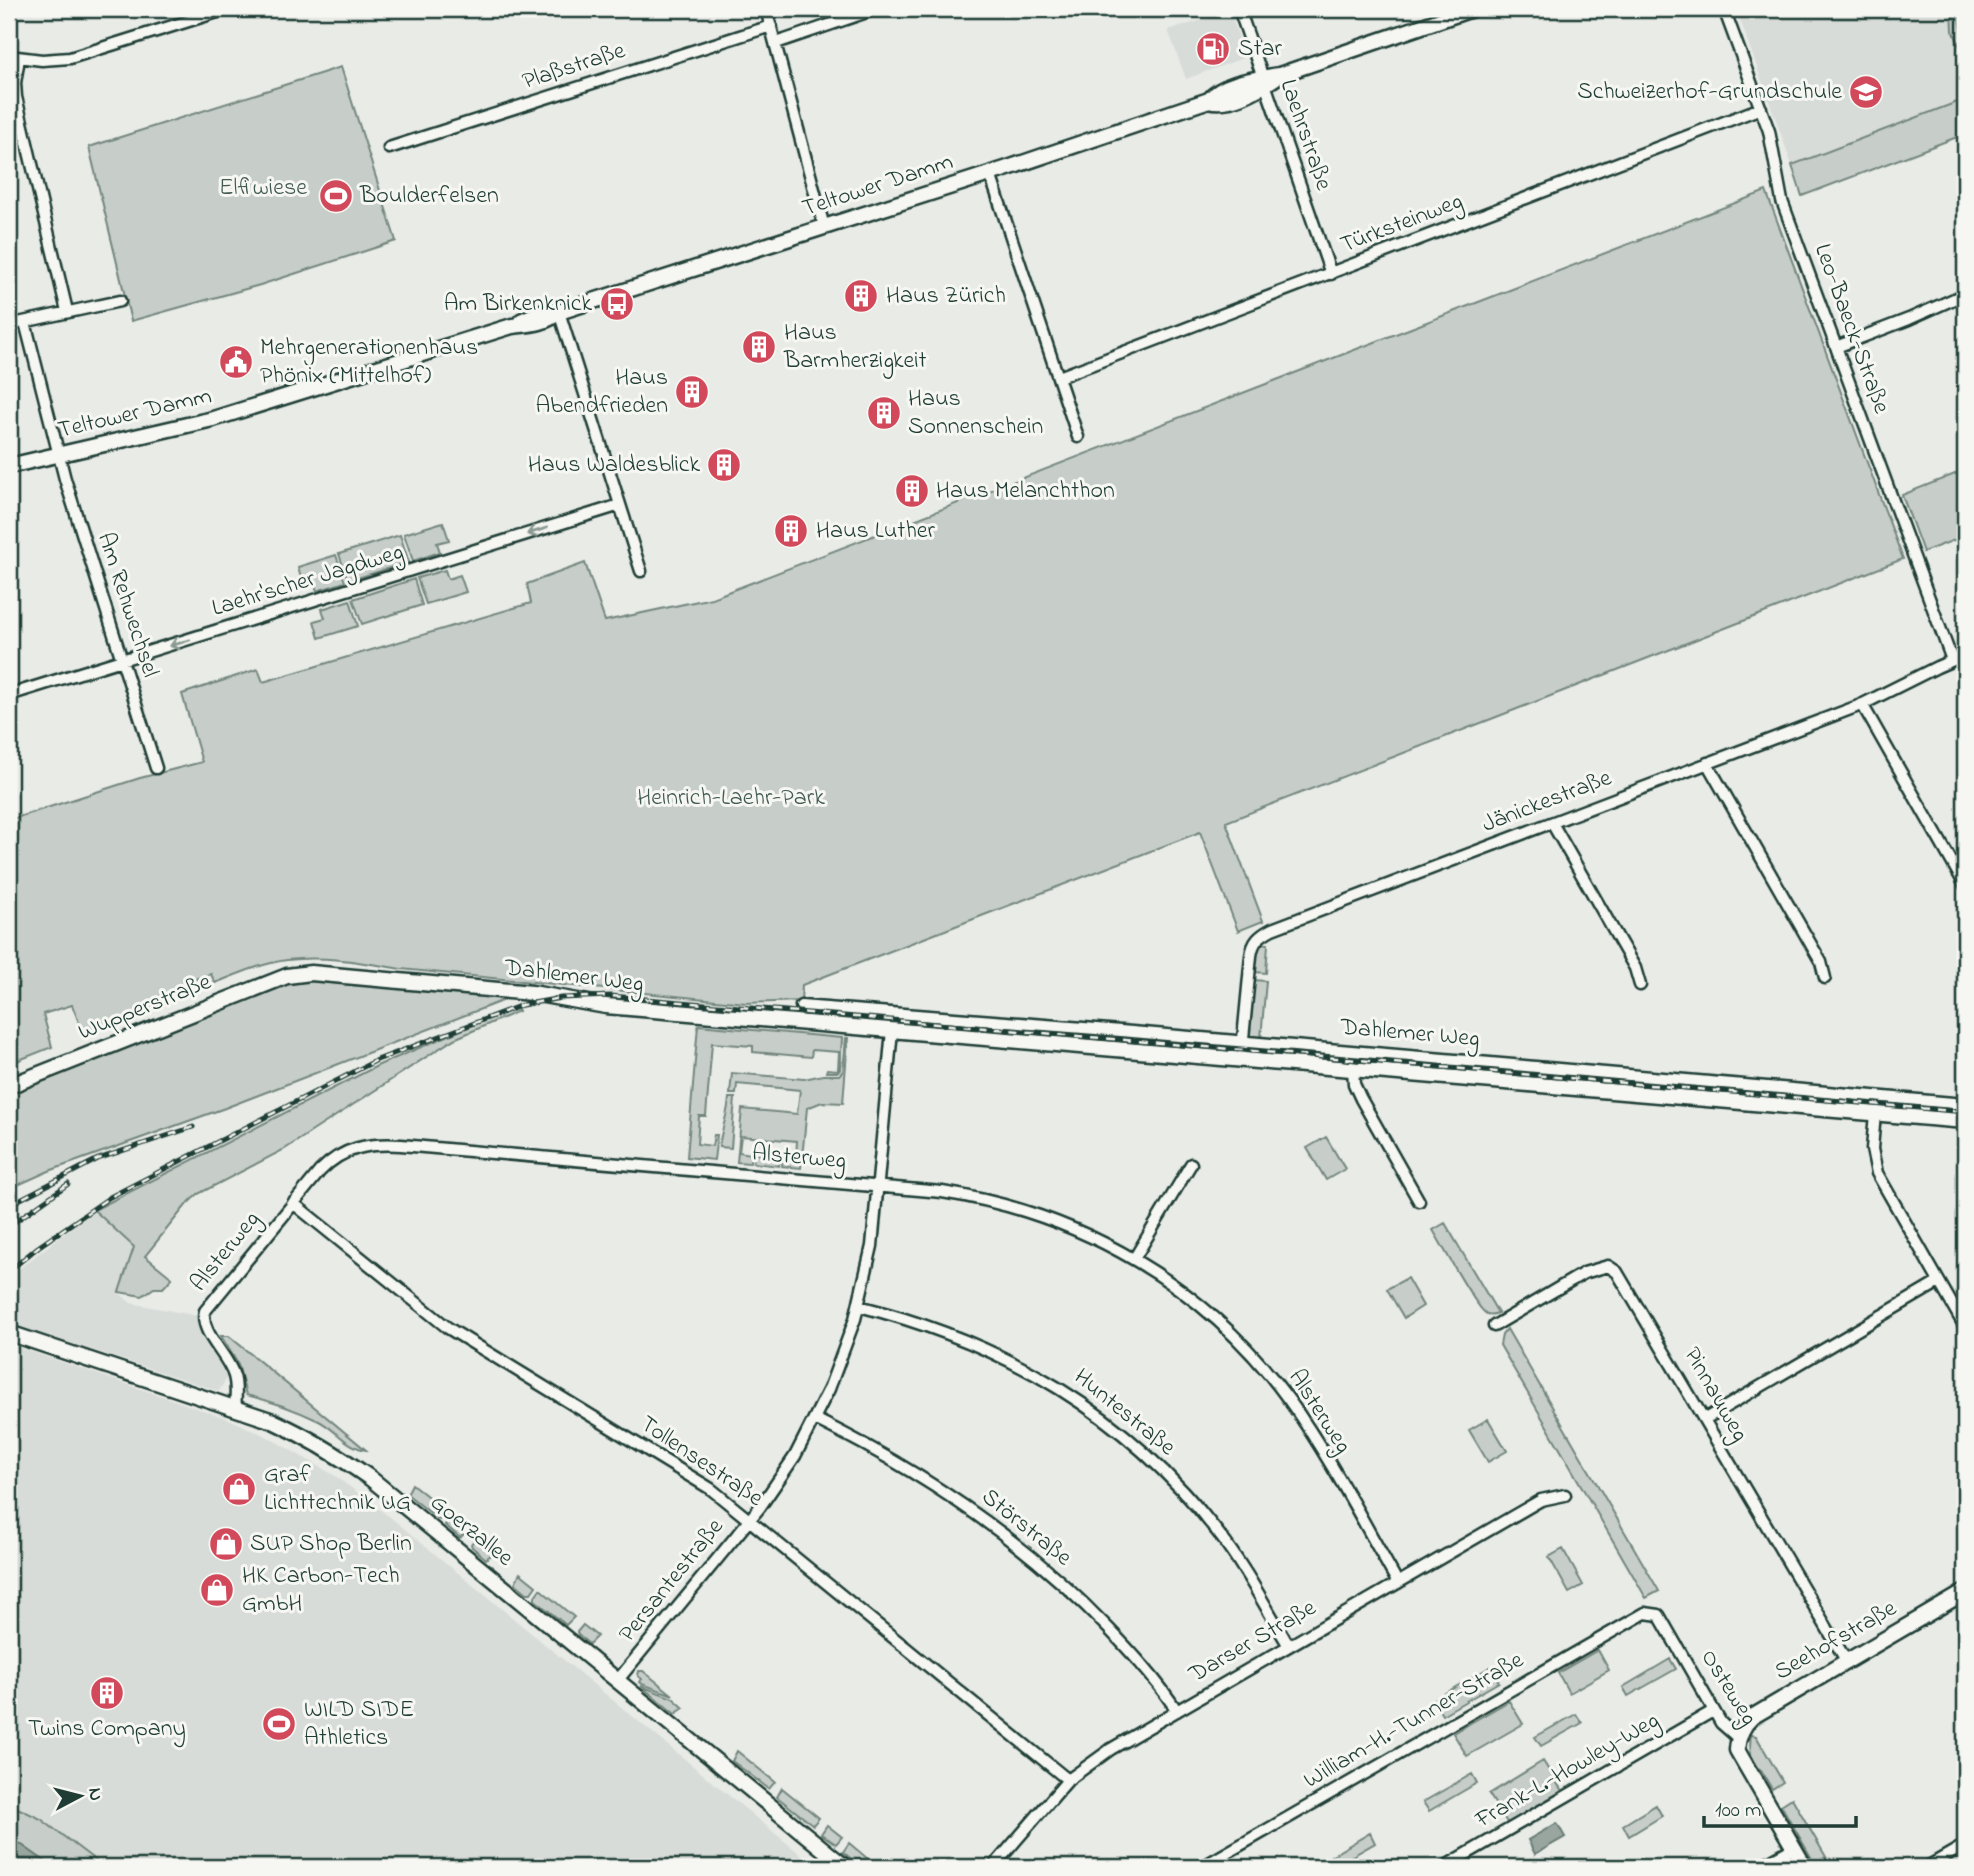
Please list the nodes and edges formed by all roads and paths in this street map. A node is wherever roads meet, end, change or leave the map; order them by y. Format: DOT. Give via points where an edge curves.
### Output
graph roads {
  1 [pos="227,9"];
  2 [pos="766,9"];
  3 [pos="876,9"];
  4 [pos="1239,9"];
  5 [pos="1472,9"];
  6 [pos="1724,9"];
  7 [pos="771,26"];
  8 [pos="776,43"];
  9 [pos="14,57"];
  10 [pos="1264,81"];
  11 [pos="1761,108"];
  12 [pos="389,148"];
  13 [pos="990,174"];
  14 [pos="824,227"];
  15 [pos="1331,274"];
  16 [pos="1965,294"];
  17 [pos="120,301"];
  18 [pos="67,311"];
  19 [pos="559,312"];
  20 [pos="25,321"];
  21 [pos="9,325"];
  22 [pos="1836,347"];
  23 [pos="1059,377"];
  24 [pos="1078,437"];
  25 [pos="58,455"];
  26 [pos="9,466"];
  27 [pos="620,505"];
  28 [pos="641,571"];
  29 [pos="1965,655"];
  30 [pos="1952,660"];
  31 [pos="122,661"];
  32 [pos="9,695"];
  33 [pos="1863,704"];
  34 [pos="1707,764"];
  35 [pos="156,768"];
  36 [pos="1552,823"];
  37 [pos="1965,885"];
  38 [pos="298,974"];
  39 [pos="1825,978"];
  40 [pos="1640,985"];
  41 [pos="801,1006"];
  42 [pos="845,1009"];
  43 [pos="922,1015"];
  44 [pos="1010,1023"];
  45 [pos="844,1026"];
  46 [pos="1092,1029"];
  47 [pos="892,1030"];
  48 [pos="1110,1030"];
  49 [pos="921,1033"];
  50 [pos="1140,1033"];
  51 [pos="1172,1036"];
  52 [pos="1195,1038"];
  53 [pos="1008,1040"];
  54 [pos="1243,1043"];
  55 [pos="1090,1047"];
  56 [pos="1311,1048"];
  57 [pos="1108,1049"];
  58 [pos="1139,1051"];
  59 [pos="1171,1054"];
  60 [pos="1194,1056"];
  61 [pos="1241,1060"];
  62 [pos="1506,1065"];
  63 [pos="1310,1066"];
  64 [pos="1545,1068"];
  65 [pos="1353,1069"];
  66 [pos="1650,1076"];
  67 [pos="1504,1082"];
  68 [pos="1724,1084"];
  69 [pos="1544,1085"];
  70 [pos="9,1086"];
  71 [pos="1784,1089"];
  72 [pos="1819,1092"];
  73 [pos="1648,1094"];
  74 [pos="1879,1097"];
  75 [pos="1723,1100"];
  76 [pos="1944,1102"];
  77 [pos="1965,1104"];
  78 [pos="1783,1105"];
  79 [pos="1818,1108"];
  80 [pos="1876,1113"];
  81 [pos="1942,1119"];
  82 [pos="1965,1121"];
  83 [pos="1191,1164"];
  84 [pos="879,1186"];
  85 [pos="1419,1201"];
  86 [pos="293,1203"];
  87 [pos="1135,1259"];
  88 [pos="1939,1282"];
  89 [pos="859,1306"];
  90 [pos="1961,1308"];
  91 [pos="1494,1326"];
  92 [pos="1965,1327"];
  93 [pos="9,1333"];
  94 [pos="235,1409"];
  95 [pos="815,1419"];
  96 [pos="1705,1419"];
  97 [pos="1565,1495"];
  98 [pos="750,1519"];
  99 [pos="1398,1583"];
  100 [pos="1965,1592"];
  101 [pos="1648,1612"];
  102 [pos="1289,1646"];
  103 [pos="1846,1662"];
  104 [pos="617,1681"];
  105 [pos="1177,1711"];
  106 [pos="1713,1711"];
  107 [pos="1737,1737"];
  108 [pos="1068,1780"];
  109 [pos="1965,1845"];
  110 [pos="1793,1848"];
  111 [pos="845,1867"];
  112 [pos="993,1867"];
  113 [pos="1202,1867"];
  114 [pos="1444,1867"];
  115 [pos="1759,1867"];
  116 [pos="1805,1867"];
  117 [pos="1927,1867"];
  1 -- 9 [label="street" via="77,56 49,60"];
  2 -- 7 [label="street"];
  3 -- 8 [label="street"];
  4 -- 10 [label="street, Laehrstraße"];
  5 -- 10 [label="main road, Teltower Damm"];
  6 -- 11 [label="street, Leo-Baeck-Straße"];
  7 -- 8 [label="street"];
  7 -- 12 [label="street, Plaßstraße"];
  8 -- 14 [label="street"];
  9 -- 18 [label="street" via="16,97"];
  10 -- 13 [label="main road, Teltower Damm" via="1256,90 1219,103 1209,100"];
  10 -- 15 [label="street, Laehrstraße"];
  11 -- 15 [label="street, Türksteinweg"];
  11 -- 22 [label="street, Leo-Baeck-Straße" via="1782,201"];
  13 -- 14 [label="main road, Teltower Damm"];
  13 -- 23 [label="street"];
  14 -- 19 [label="main road, Teltower Damm"];
  15 -- 23 [label="street, Türksteinweg"];
  16 -- 22 [label="street"];
  17 -- 18 [label="street"];
  18 -- 20 [label="street"];
  19 -- 25 [label="main road, Teltower Damm" via="546,310 512,326 237,413"];
  19 -- 27 [label="street"];
  20 -- 21 [label="street"];
  20 -- 25 [label="street, Am Rehwechsel"];
  22 -- 30 [label="street, Leo-Baeck-Straße"];
  23 -- 24 [label="street"];
  25 -- 26 [label="main road, Teltower Damm"];
  25 -- 31 [label="street, Am Rehwechsel"];
  27 -- 28 [label="street"];
  27 -- 31 [label="street, Laehr'scher Jagdweg, one-way"];
  29 -- 30 [label="street, Jänickestraße"];
  30 -- 33 [label="street, Jänickestraße"];
  31 -- 32 [label="street, Laehr'scher Jagdweg"];
  31 -- 35 [label="street, Am Rehwechsel"];
  33 -- 34 [label="street, Jänickestraße"];
  33 -- 37 [label="street"];
  34 -- 36 [label="street, Jänickestraße"];
  34 -- 39 [label="street" via="1821,962"];
  36 -- 40 [label="street" via="1635,968"];
  36 -- 54 [label="street, Jänickestraße" via="1259,936 1251,956"];
  38 -- 45 [label="main road, Dahlemer Weg"];
  38 -- 70 [label="main road, Wupperstraße"];
  41 -- 42 [label="street, Dahlemer Weg"];
  42 -- 43 [label="street, Dahlemer Weg"];
  42 -- 45 [label="street"];
  43 -- 44 [label="street, Dahlemer Weg"];
  43 -- 49 [label="street"];
  44 -- 46 [label="street, Dahlemer Weg"];
  44 -- 53 [label="street"];
  45 -- 47 [label="main road, Dahlemer Weg"];
  46 -- 48 [label="street, Dahlemer Weg"];
  46 -- 55 [label="street"];
  47 -- 49 [label="main road, Dahlemer Weg"];
  47 -- 84 [label="street, Persantestraße"];
  48 -- 50 [label="street, Dahlemer Weg"];
  48 -- 57 [label="street"];
  49 -- 53 [label="main road, Dahlemer Weg"];
  50 -- 51 [label="street, Dahlemer Weg"];
  50 -- 58 [label="street"];
  51 -- 52 [label="street, Dahlemer Weg"];
  51 -- 59 [label="street"];
  52 -- 54 [label="street, Dahlemer Weg"];
  52 -- 60 [label="street"];
  53 -- 55 [label="main road, Dahlemer Weg"];
  54 -- 56 [label="street, Dahlemer Weg"];
  54 -- 61 [label="street, Jänickestraße"];
  55 -- 57 [label="main road, Dahlemer Weg"];
  56 -- 62 [label="street, Dahlemer Weg"];
  56 -- 63 [label="street, Dahlemer Weg"];
  57 -- 58 [label="main road, Dahlemer Weg"];
  58 -- 59 [label="main road, Dahlemer Weg"];
  59 -- 60 [label="main road, Dahlemer Weg"];
  60 -- 61 [label="main road, Dahlemer Weg"];
  61 -- 63 [label="main road, Dahlemer Weg"];
  62 -- 64 [label="street, Dahlemer Weg"];
  62 -- 67 [label="street, Dahlemer Weg"];
  63 -- 65 [label="main road, Dahlemer Weg"];
  64 -- 66 [label="street, Dahlemer Weg"];
  64 -- 69 [label="street"];
  65 -- 67 [label="main road, Dahlemer Weg"];
  65 -- 85 [label="street" via="1360,1099"];
  66 -- 68 [label="street, Dahlemer Weg"];
  66 -- 73 [label="street"];
  67 -- 69 [label="main road, Dahlemer Weg"];
  68 -- 71 [label="street, Dahlemer Weg"];
  68 -- 75 [label="street"];
  69 -- 73 [label="main road, Dahlemer Weg"];
  71 -- 72 [label="street, Dahlemer Weg"];
  71 -- 78 [label="street"];
  72 -- 74 [label="street, Dahlemer Weg"];
  72 -- 79 [label="street"];
  73 -- 75 [label="main road, Dahlemer Weg"];
  74 -- 76 [label="street, Dahlemer Weg"];
  74 -- 80 [label="street"];
  75 -- 78 [label="main road, Dahlemer Weg"];
  76 -- 77 [label="street, Dahlemer Weg"];
  76 -- 81 [label="street"];
  78 -- 79 [label="main road, Dahlemer Weg"];
  79 -- 80 [label="main road, Dahlemer Weg"];
  80 -- 81 [label="main road, Dahlemer Weg"];
  80 -- 88 [label="street" via="1874,1166"];
  81 -- 82 [label="main road, Dahlemer Weg"];
  83 -- 87 [label="street"];
  84 -- 86 [label="street, Alsterweg" via="378,1144 355,1147 326,1164"];
  84 -- 87 [label="street, Alsterweg" via="979,1198 1022,1209 1091,1235"];
  84 -- 89 [label="street, Persantestraße"];
  86 -- 94 [label="street, Alsterweg" via="205,1311 205,1326 234,1376"];
  86 -- 98 [label="street, Tollensestraße" via="448,1328 684,1471"];
  87 -- 99 [label="street, Alsterweg" via="1204,1308 1274,1380 1308,1428"];
  88 -- 90 [label="street"];
  88 -- 96 [label="street"];
  89 -- 95 [label="street, Persantestraße"];
  89 -- 102 [label="street, Huntestraße" via="984,1347 1042,1377 1107,1420 1174,1481 1220,1534"];
  90 -- 92 [label="street"];
  91 -- 96 [label="street, Pinnauweg" via="1584,1273 1613,1269 1624,1280"];
  93 -- 94 [label="main road, Goerzallee"];
  94 -- 104 [label="main road, Goerzallee" via="310,1438 370,1478"];
  95 -- 98 [label="street, Persantestraße"];
  95 -- 105 [label="street, Störstraße" via="936,1485 1023,1549 1105,1625"];
  96 -- 103 [label="street, Pinnauweg"];
  97 -- 99 [label="street, Darser Straße" via="1541,1500"];
  98 -- 104 [label="street, Persantestraße"];
  98 -- 108 [label="street, Tollensestraße"];
  99 -- 102 [label="street, Darser Straße"];
  100 -- 103 [label="main road, Seehofstraße"];
  101 -- 106 [label="street, Osteweg" via="1659,1615"];
  101 -- 113 [label="street, William-H.-Tunner-Straße"];
  102 -- 105 [label="street, Darser Straße"];
  103 -- 107 [label="main road, Seehofstraße" via="1752,1717"];
  104 -- 111 [label="main road, Goerzallee"];
  105 -- 108 [label="street, Darser Straße"];
  106 -- 107 [label="street, Osteweg"];
  106 -- 114 [label="street, Frank-L.-Howley-Weg"];
  107 -- 110 [label="main road, Osteweg" via="1737,1749"];
  108 -- 112 [label="street, Darser Straße"];
  109 -- 117 [label="street"];
  110 -- 115 [label="street"];
  110 -- 116 [label="main road, Osteweg"];
}
